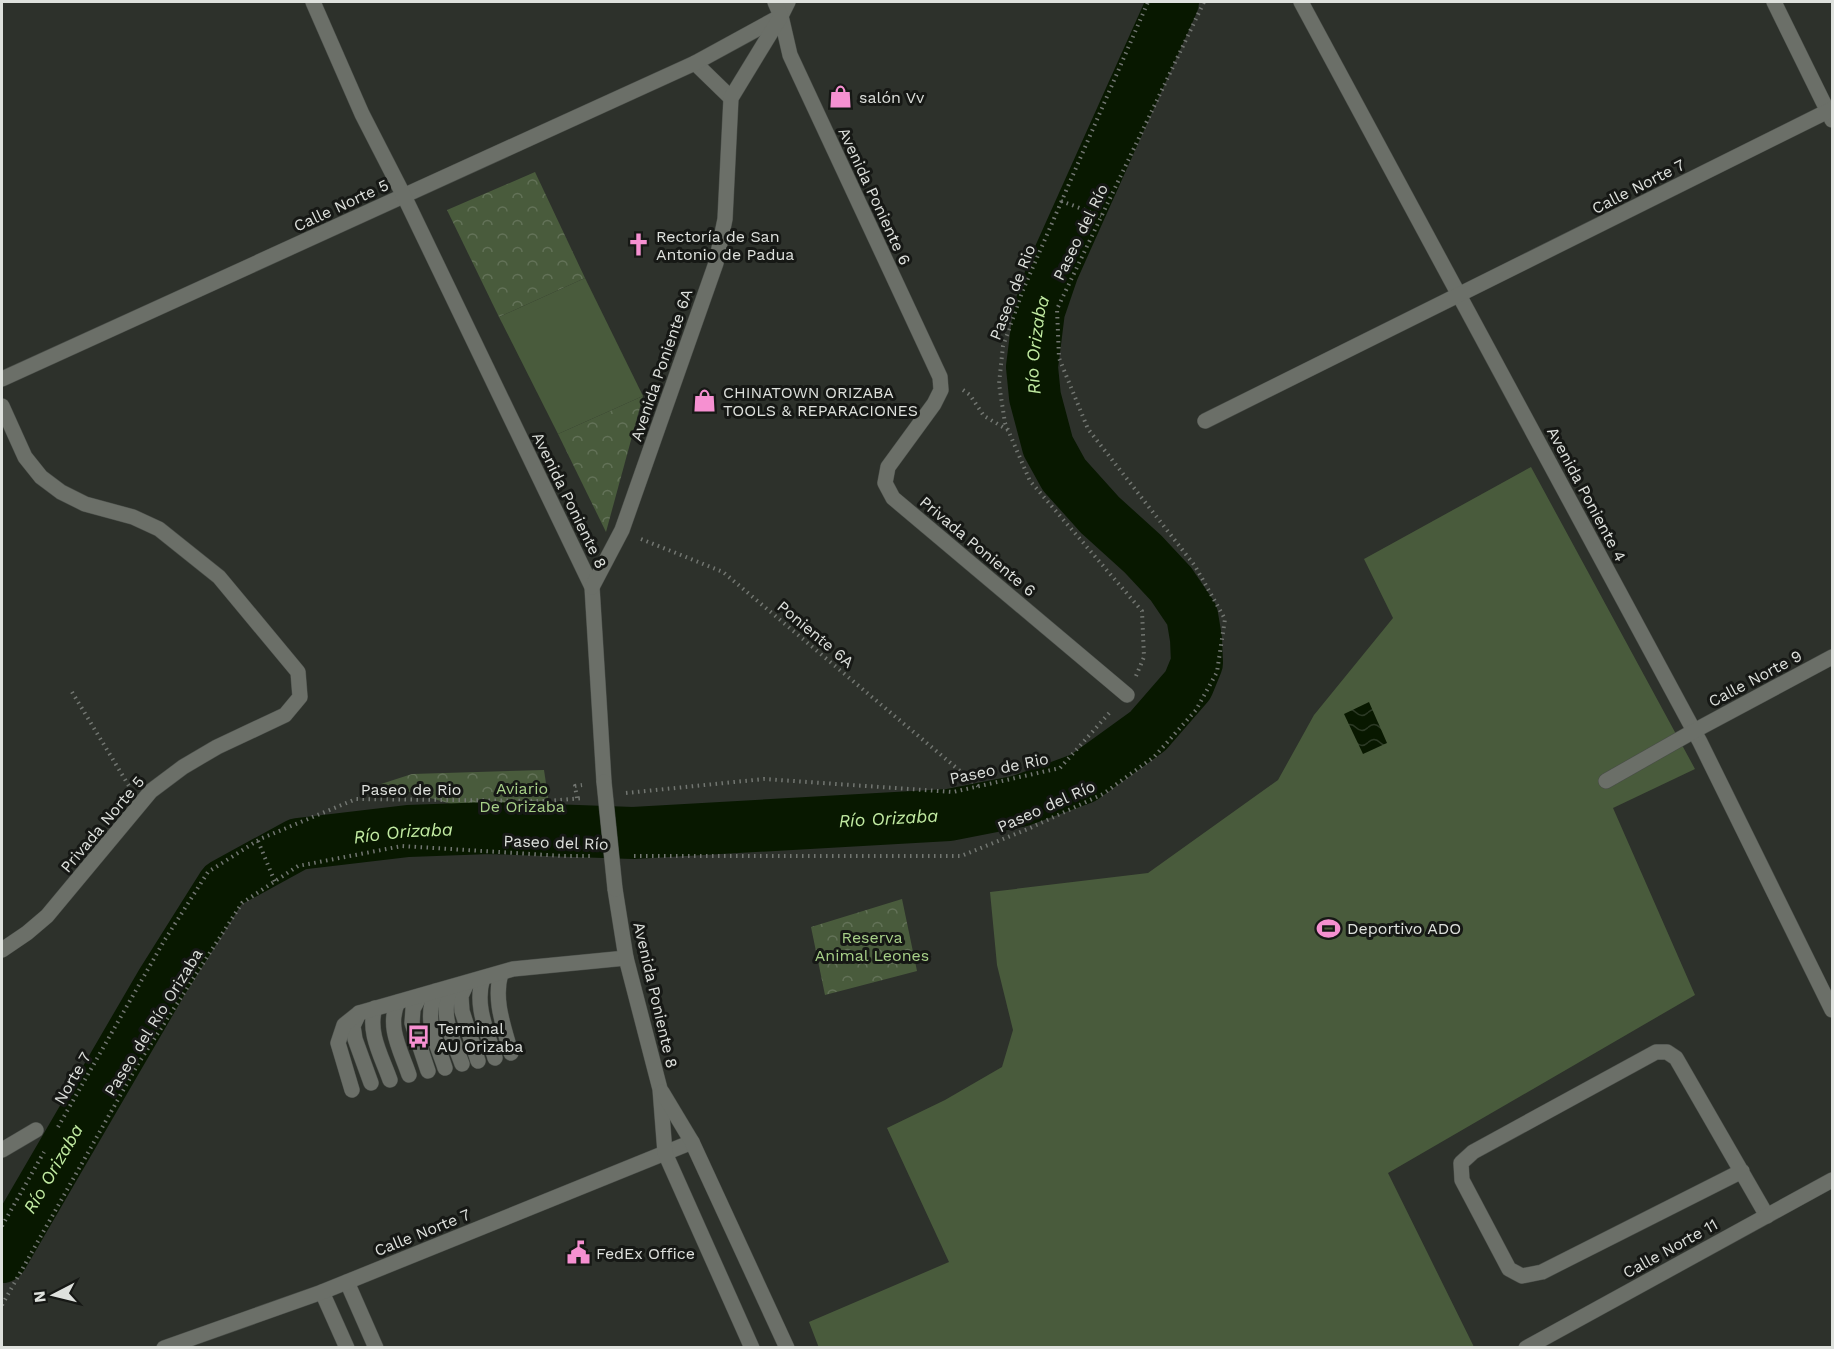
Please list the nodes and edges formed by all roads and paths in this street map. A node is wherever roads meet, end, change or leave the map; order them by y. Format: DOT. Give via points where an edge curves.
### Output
graph roads {
  1 [pos="313,2"];
  2 [pos="1148,2"];
  3 [pos="1204,2"];
  4 [pos="1301,2"];
  5 [pos="1774,2"];
  6 [pos="782,6"];
  7 [pos="695,63"];
  8 [pos="731,98"];
  9 [pos="1831,113"];
  10 [pos="404,196"];
  11 [pos="1061,201"];
  12 [pos="1101,216"];
  13 [pos="1460,296"];
  14 [pos="940,377"];
  15 [pos="2,380"];
  16 [pos="2,406"];
  17 [pos="1205,422"];
  18 [pos="1008,430"];
  19 [pos="622,530"];
  20 [pos="592,586"];
  21 [pos="1833,657"];
  22 [pos="72,692"];
  23 [pos="1126,694"];
  24 [pos="1694,730"];
  25 [pos="1606,781"];
  26 [pos="978,786"];
  27 [pos="619,794"];
  28 [pos="587,797"];
  29 [pos="139,804"];
  30 [pos="258,842"];
  31 [pos="402,846"];
  32 [pos="599,856"];
  33 [pos="634,856"];
  34 [pos="274,881"];
  35 [pos="164,941"];
  36 [pos="2,950"];
  37 [pos="626,958"];
  38 [pos="501,973"];
  39 [pos="483,978"];
  40 [pos="467,983"];
  41 [pos="451,987"];
  42 [pos="436,991"];
  43 [pos="420,996"];
  44 [pos="398,1002"];
  45 [pos="375,1008"];
  46 [pos="1833,1010"];
  47 [pos="359,1013"];
  48 [pos="511,1053"];
  49 [pos="495,1058"];
  50 [pos="478,1061"];
  51 [pos="462,1064"];
  52 [pos="445,1068"];
  53 [pos="428,1071"];
  54 [pos="409,1075"];
  55 [pos="390,1080"];
  56 [pos="371,1083"];
  57 [pos="660,1089"];
  58 [pos="352,1090"];
  59 [pos="36,1130"];
  60 [pos="57,1130"];
  61 [pos="692,1142"];
  62 [pos="45,1149"];
  63 [pos="2,1150"];
  64 [pos="665,1153"];
  65 [pos="1742,1171"];
  66 [pos="1833,1180"];
  67 [pos="1767,1216"];
  68 [pos="2,1226"];
  69 [pos="347,1282"];
  70 [pos="322,1292"];
  71 [pos="2,1305"];
  72 [pos="164,1347"];
  73 [pos="347,1347"];
  74 [pos="376,1347"];
  75 [pos="752,1347"];
  76 [pos="787,1347"];
  77 [pos="1526,1347"];
  1 -- 10 [label="street, Avenida Poniente 8" via="362,114"];
  2 -- 11 [label="path, Paseo de Rio"];
  3 -- 12 [label="path, Paseo del Río"];
  4 -- 13 [label="street, Avenida Poniente 4"];
  5 -- 9 [label="street"];
  6 -- 7 [label="street, Calle Norte 5"];
  6 -- 8 [label="street, Avenida Poniente 6A"];
  6 -- 14 [label="street, Avenida Poniente 6" via="790,55"];
  7 -- 8 [label="street"];
  7 -- 10 [label="street, Calle Norte 5"];
  8 -- 19 [label="street, Avenida Poniente 6A" via="725,219 716,263"];
  9 -- 13 [label="street, Calle Norte 7"];
  10 -- 15 [label="street, Calle Norte 5"];
  10 -- 20 [label="street, Avenida Poniente 8"];
  11 -- 12 [label="path"];
  11 -- 18 [label="path, Paseo de Rio" via="1003,346 999,384"];
  12 -- 33 [label="path, Paseo del Río" via="1056,309 1059,358 1088,429 1195,566 1225,619 1217,672 1196,710 1155,757 1103,794 961,856"];
  13 -- 17 [label="street, Calle Norte 7"];
  13 -- 24 [label="street, Avenida Poniente 4"];
  14 -- 18 [label="path" via="970,394 984,416"];
  14 -- 23 [label="street, Privada Poniente 6" via="941,390 934,404 888,467 885,483 893,498"];
  16 -- 29 [label="street, Privada Norte 5" via="25,456 42,477 85,504 133,517 159,529 219,577 298,672 300,697 285,715 183,767"];
  18 -- 23 [label="path, Paseo de Rio" via="1030,481 1142,612 1144,657"];
  19 -- 20 [label="street, Avenida Poniente 6A"];
  19 -- 26 [label="path, Poniente 6A" via="723,572"];
  20 -- 37 [label="street, Avenida Poniente 8, bridge" via="604,782"];
  21 -- 24 [label="street, Calle Norte 9"];
  22 -- 29 [label="path"];
  23 -- 26 [label="path, Paseo de Rio" via="1060,768"];
  24 -- 25 [label="street, Calle Norte 9"];
  24 -- 46 [label="street, Avenida Poniente 4"];
  26 -- 27 [label="path, Paseo de Rio" via="953,792 764,779"];
  28 -- 30 [label="path, Paseo de Rio" via="547,801 356,800"];
  29 -- 36 [label="street, Privada Norte 5" via="47,916"];
  30 -- 34 [label="path"];
  30 -- 35 [label="path, Paseo de Rio" via="208,872"];
  31 -- 32 [label="path, Paseo del Río"];
  31 -- 34 [label="path, Paseo del Río Orizaba" via="298,866"];
  34 -- 71 [label="path, Paseo del Río Orizaba" via="242,903 138,1064"];
  35 -- 60 [label="path, Norte 7"];
  37 -- 38 [label="street"];
  37 -- 57 [label="street, Avenida Poniente 8"];
  38 -- 39 [label="street"];
  38 -- 48 [label="street" via="498,1003"];
  39 -- 40 [label="street"];
  39 -- 49 [label="street" via="480,1008"];
  40 -- 41 [label="street"];
  40 -- 50 [label="street" via="461,996 462,1011"];
  41 -- 42 [label="street"];
  41 -- 51 [label="street" via="445,1016"];
  42 -- 43 [label="street"];
  42 -- 52 [label="street" via="429,1006 429,1020"];
  43 -- 44 [label="street"];
  43 -- 53 [label="street" via="412,1009 412,1023"];
  44 -- 45 [label="street"];
  44 -- 54 [label="street" via="393,1029"];
  45 -- 47 [label="street"];
  45 -- 55 [label="street" via="371,1020 373,1034"];
  47 -- 56 [label="street" via="353,1026 355,1039"];
  47 -- 58 [label="street" via="344,1025 338,1043"];
  57 -- 61 [label="street, Avenida Poniente 8"];
  57 -- 64 [label="street, Avenida Poniente 8"];
  59 -- 63 [label="street"];
  61 -- 64 [label="street, Calle Norte 7"];
  61 -- 76 [label="street, Avenida Poniente 8"];
  62 -- 68 [label="path"];
  64 -- 69 [label="street, Calle Norte 7"];
  64 -- 75 [label="street, Avenida Poniente 8"];
  65 -- 65 [label="street" via="1676,1058 1667,1052 1656,1052 1473,1152 1461,1163 1462,1180 1509,1269 1522,1276 1542,1272"];
  65 -- 67 [label="street"];
  66 -- 67 [label="street, Calle Norte 11"];
  67 -- 77 [label="street, Calle Norte 11"];
  69 -- 70 [label="street, Calle Norte 7"];
  69 -- 74 [label="street"];
  70 -- 72 [label="street, Calle Norte 7"];
  70 -- 73 [label="street"];
}
